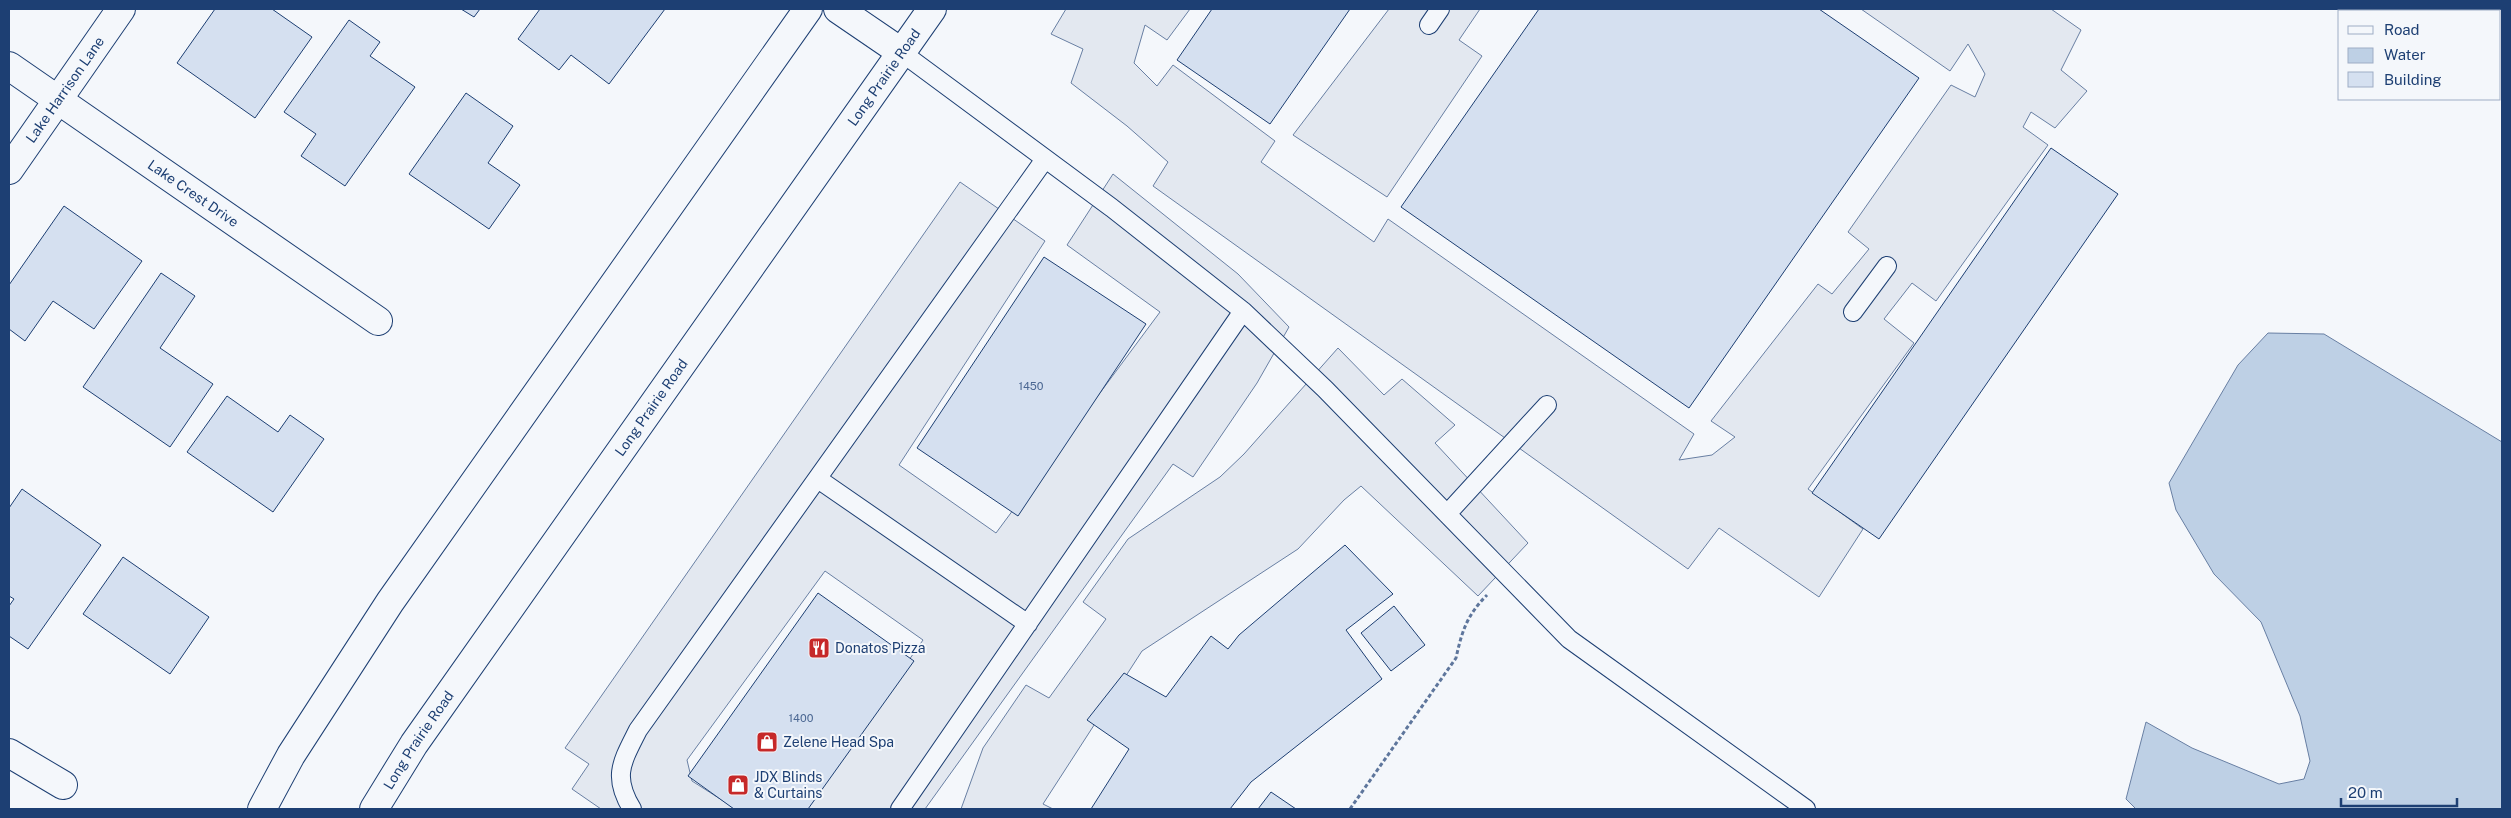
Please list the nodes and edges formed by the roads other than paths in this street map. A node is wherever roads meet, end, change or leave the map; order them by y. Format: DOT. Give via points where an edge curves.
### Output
graph roads {
  1 [pos="120,9"];
  2 [pos="808,9"];
  3 [pos="838,9"];
  4 [pos="932,9"];
  5 [pos="1440,9"];
  6 [pos="1428,24"];
  7 [pos="901,52"];
  8 [pos="9,66"];
  9 [pos="56,100"];
  10 [pos="1045,159"];
  11 [pos="9,170"];
  12 [pos="1886,266"];
  13 [pos="1243,311"];
  14 [pos="1853,312"];
  15 [pos="378,321"];
  16 [pos="1547,405"];
  17 [pos="818,479"];
  18 [pos="1447,514"];
  19 [pos="1028,624"];
  20 [pos="9,753"];
  21 [pos="63,785"];
  22 [pos="262,809"];
  23 [pos="374,809"];
  24 [pos="632,809"];
  25 [pos="900,809"];
  26 [pos="1806,809"];
  1 -- 9 [label="main road, Lake Harrison Lane"];
  2 -- 22 [label="main road" via="390,602 291,755"];
  3 -- 7 [label="main road"];
  4 -- 7 [label="main road, Long Prairie Road"];
  5 -- 6 [label="lane"];
  7 -- 10 [label="lane"];
  7 -- 23 [label="main road, Long Prairie Road" via="420,736"];
  8 -- 9 [label="main road, Lake Crest Drive"];
  9 -- 11 [label="main road, Lake Harrison Lane"];
  9 -- 15 [label="main road, Lake Crest Drive"];
  10 -- 13 [label="lane"];
  10 -- 17 [label="lane"];
  12 -- 14 [label="lane"];
  13 -- 18 [label="lane" via="1331,395"];
  13 -- 19 [label="lane"];
  16 -- 18 [label="lane"];
  17 -- 19 [label="lane"];
  17 -- 24 [label="lane" via="638,730 622,761 622,792"];
  18 -- 26 [label="lane" via="1569,639"];
  19 -- 25 [label="lane"];
  20 -- 21 [label="main road"];
}
